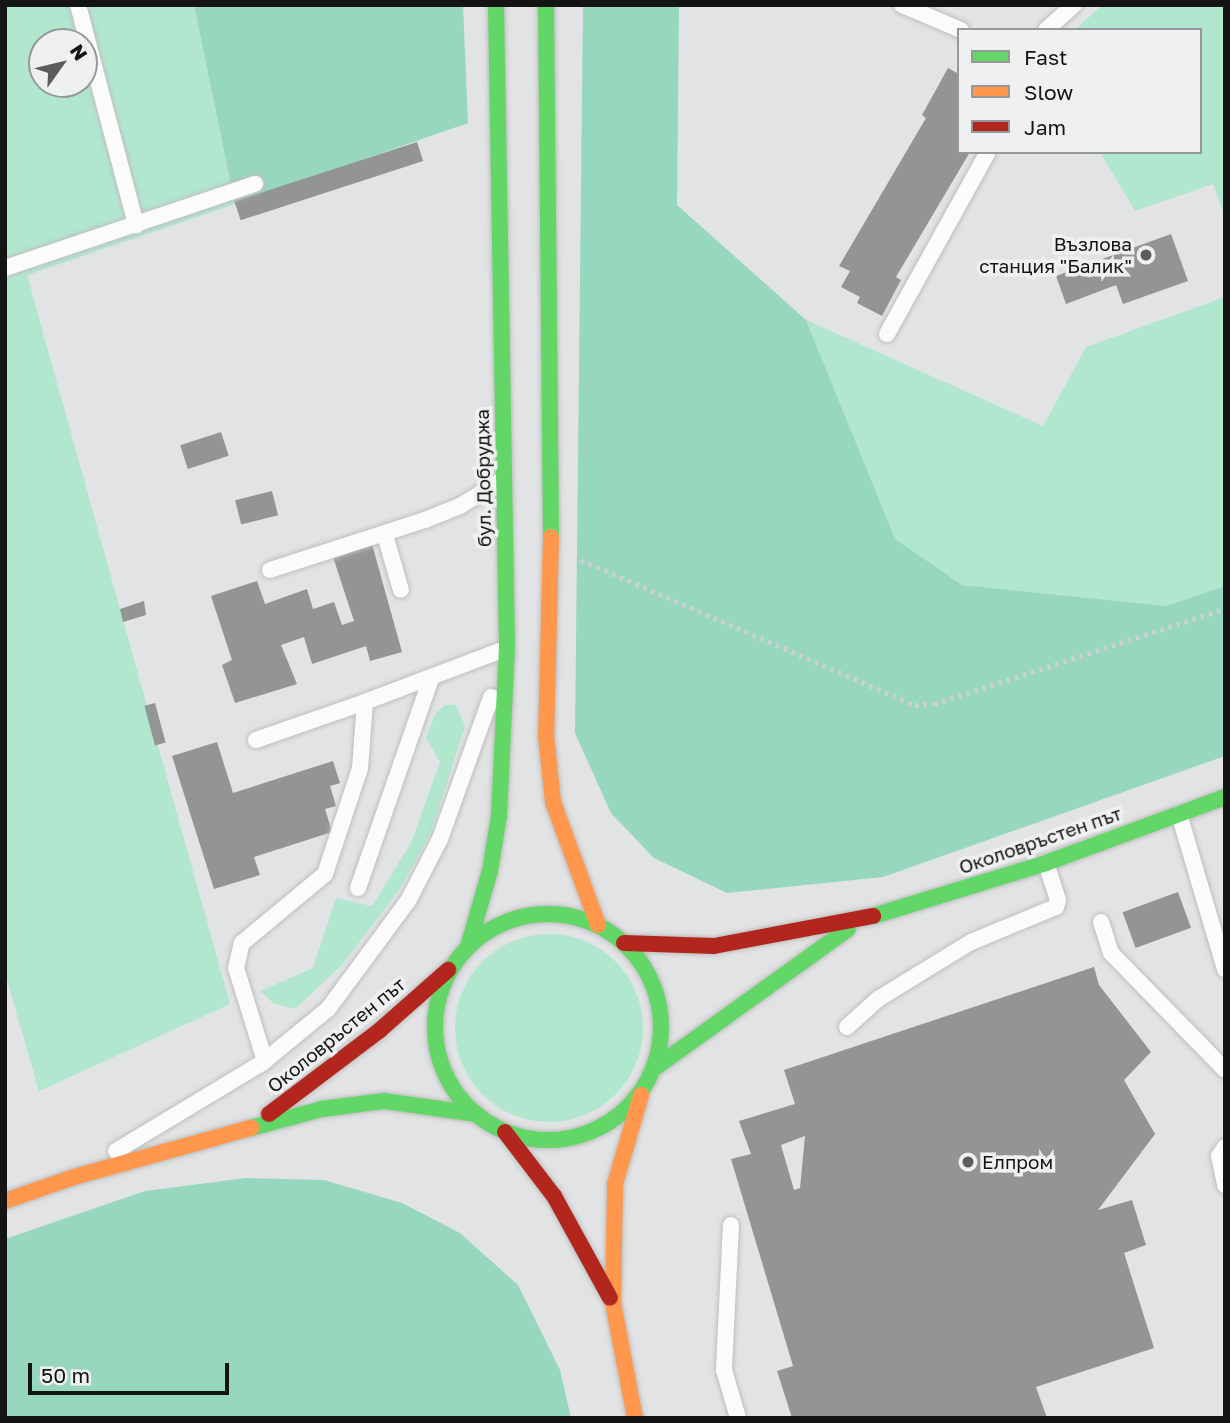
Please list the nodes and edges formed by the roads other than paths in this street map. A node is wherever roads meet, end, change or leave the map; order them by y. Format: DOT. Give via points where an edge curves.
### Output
graph roads {
  1 [pos="78,5"];
  2 [pos="496,5"];
  3 [pos="546,5"];
  4 [pos="902,5"];
  5 [pos="1074,5"];
  6 [pos="957,28"];
  7 [pos="1048,28"];
  8 [pos="987,154"];
  9 [pos="256,184"];
  10 [pos="136,225"];
  11 [pos="5,268"];
  12 [pos="887,334"];
  13 [pos="504,478"];
  14 [pos="385,535"];
  15 [pos="271,570"];
  16 [pos="401,590"];
  17 [pos="507,648"];
  18 [pos="431,678"];
  19 [pos="365,702"];
  20 [pos="256,740"];
  21 [pos="1225,797"];
  22 [pos="1178,814"];
  23 [pos="1046,863"];
  24 [pos="358,888"];
  25 [pos="868,918"];
  26 [pos="1101,922"];
  27 [pos="598,925"];
  28 [pos="624,943"];
  29 [pos="468,947"];
  30 [pos="454,965"];
  31 [pos="1225,969"];
  32 [pos="847,1027"];
  33 [pos="265,1061"];
  34 [pos="656,1066"];
  35 [pos="1225,1070"];
  36 [pos="643,1090"];
  37 [pos="476,1114"];
  38 [pos="505,1132"];
  39 [pos="242,1134"];
  40 [pos="1225,1147"];
  41 [pos="74,1177"];
  42 [pos="1225,1185"];
  43 [pos="5,1200"];
  44 [pos="731,1225"];
  45 [pos="612,1303"];
  46 [pos="635,1418"];
  47 [pos="738,1418"];
  1 -- 10 [label="lane"];
  2 -- 13 [label="main road, бул. Добруджа"];
  3 -- 27 [label="main road" via="551,547 546,735 554,802"];
  4 -- 6 [label="lane"];
  5 -- 7 [label="lane"];
  8 -- 12 [label="lane"];
  9 -- 10 [label="lane"];
  10 -- 11 [label="lane"];
  13 -- 14 [label="lane" via="460,506"];
  13 -- 17 [label="main road, бул. Добруджа"];
  14 -- 15 [label="lane"];
  14 -- 16 [label="lane"];
  17 -- 18 [label="lane"];
  17 -- 29 [label="main road, бул. Добруджа" via="499,816 490,871"];
  17 -- 33 [label="lane" via="440,839 408,901 328,1009"];
  18 -- 19 [label="lane"];
  18 -- 24 [label="lane"];
  19 -- 20 [label="lane"];
  19 -- 33 [label="lane" via="360,768 325,874 242,943 236,968"];
  21 -- 22 [label="main road, Околовръстен път"];
  22 -- 23 [label="main road, Околовръстен път"];
  22 -- 31 [label="lane"];
  23 -- 25 [label="main road, Околовръстен път"];
  23 -- 32 [label="lane" via="1058,900 1056,907 971,942 878,999"];
  25 -- 28 [label="main road, Околовръстен път" via="714,946"];
  25 -- 34 [label="main road, Околовръстен път" via="818,947 719,1026"];
  26 -- 35 [label="lane" via="1111,953"];
  27 -- 28 [label="main road"];
  27 -- 29 [label="main road" via="565,915 530,915 486,932"];
  28 -- 34 [label="main road" via="644,967 658,996 661,1038"];
  29 -- 30 [label="main road"];
  30 -- 37 [label="main road" via="443,986 435,1032 447,1078"];
  30 -- 39 [label="main road, Околовръстен път" via="380,1030"];
  33 -- 41 [label="lane"];
  34 -- 36 [label="main road"];
  36 -- 38 [label="main road" via="616,1118 582,1136 530,1139"];
  36 -- 45 [label="main road" via="615,1184"];
  37 -- 38 [label="main road"];
  37 -- 39 [label="main road, Околовръстен път" via="384,1101 322,1109"];
  38 -- 45 [label="main road" via="554,1196"];
  39 -- 41 [label="main road, Околовръстен път"];
  40 -- 42 [label="lane" via="1219,1156"];
  41 -- 43 [label="main road, Околовръстен път"];
  44 -- 47 [label="lane" via="724,1370"];
  45 -- 46 [label="main road"];
}
